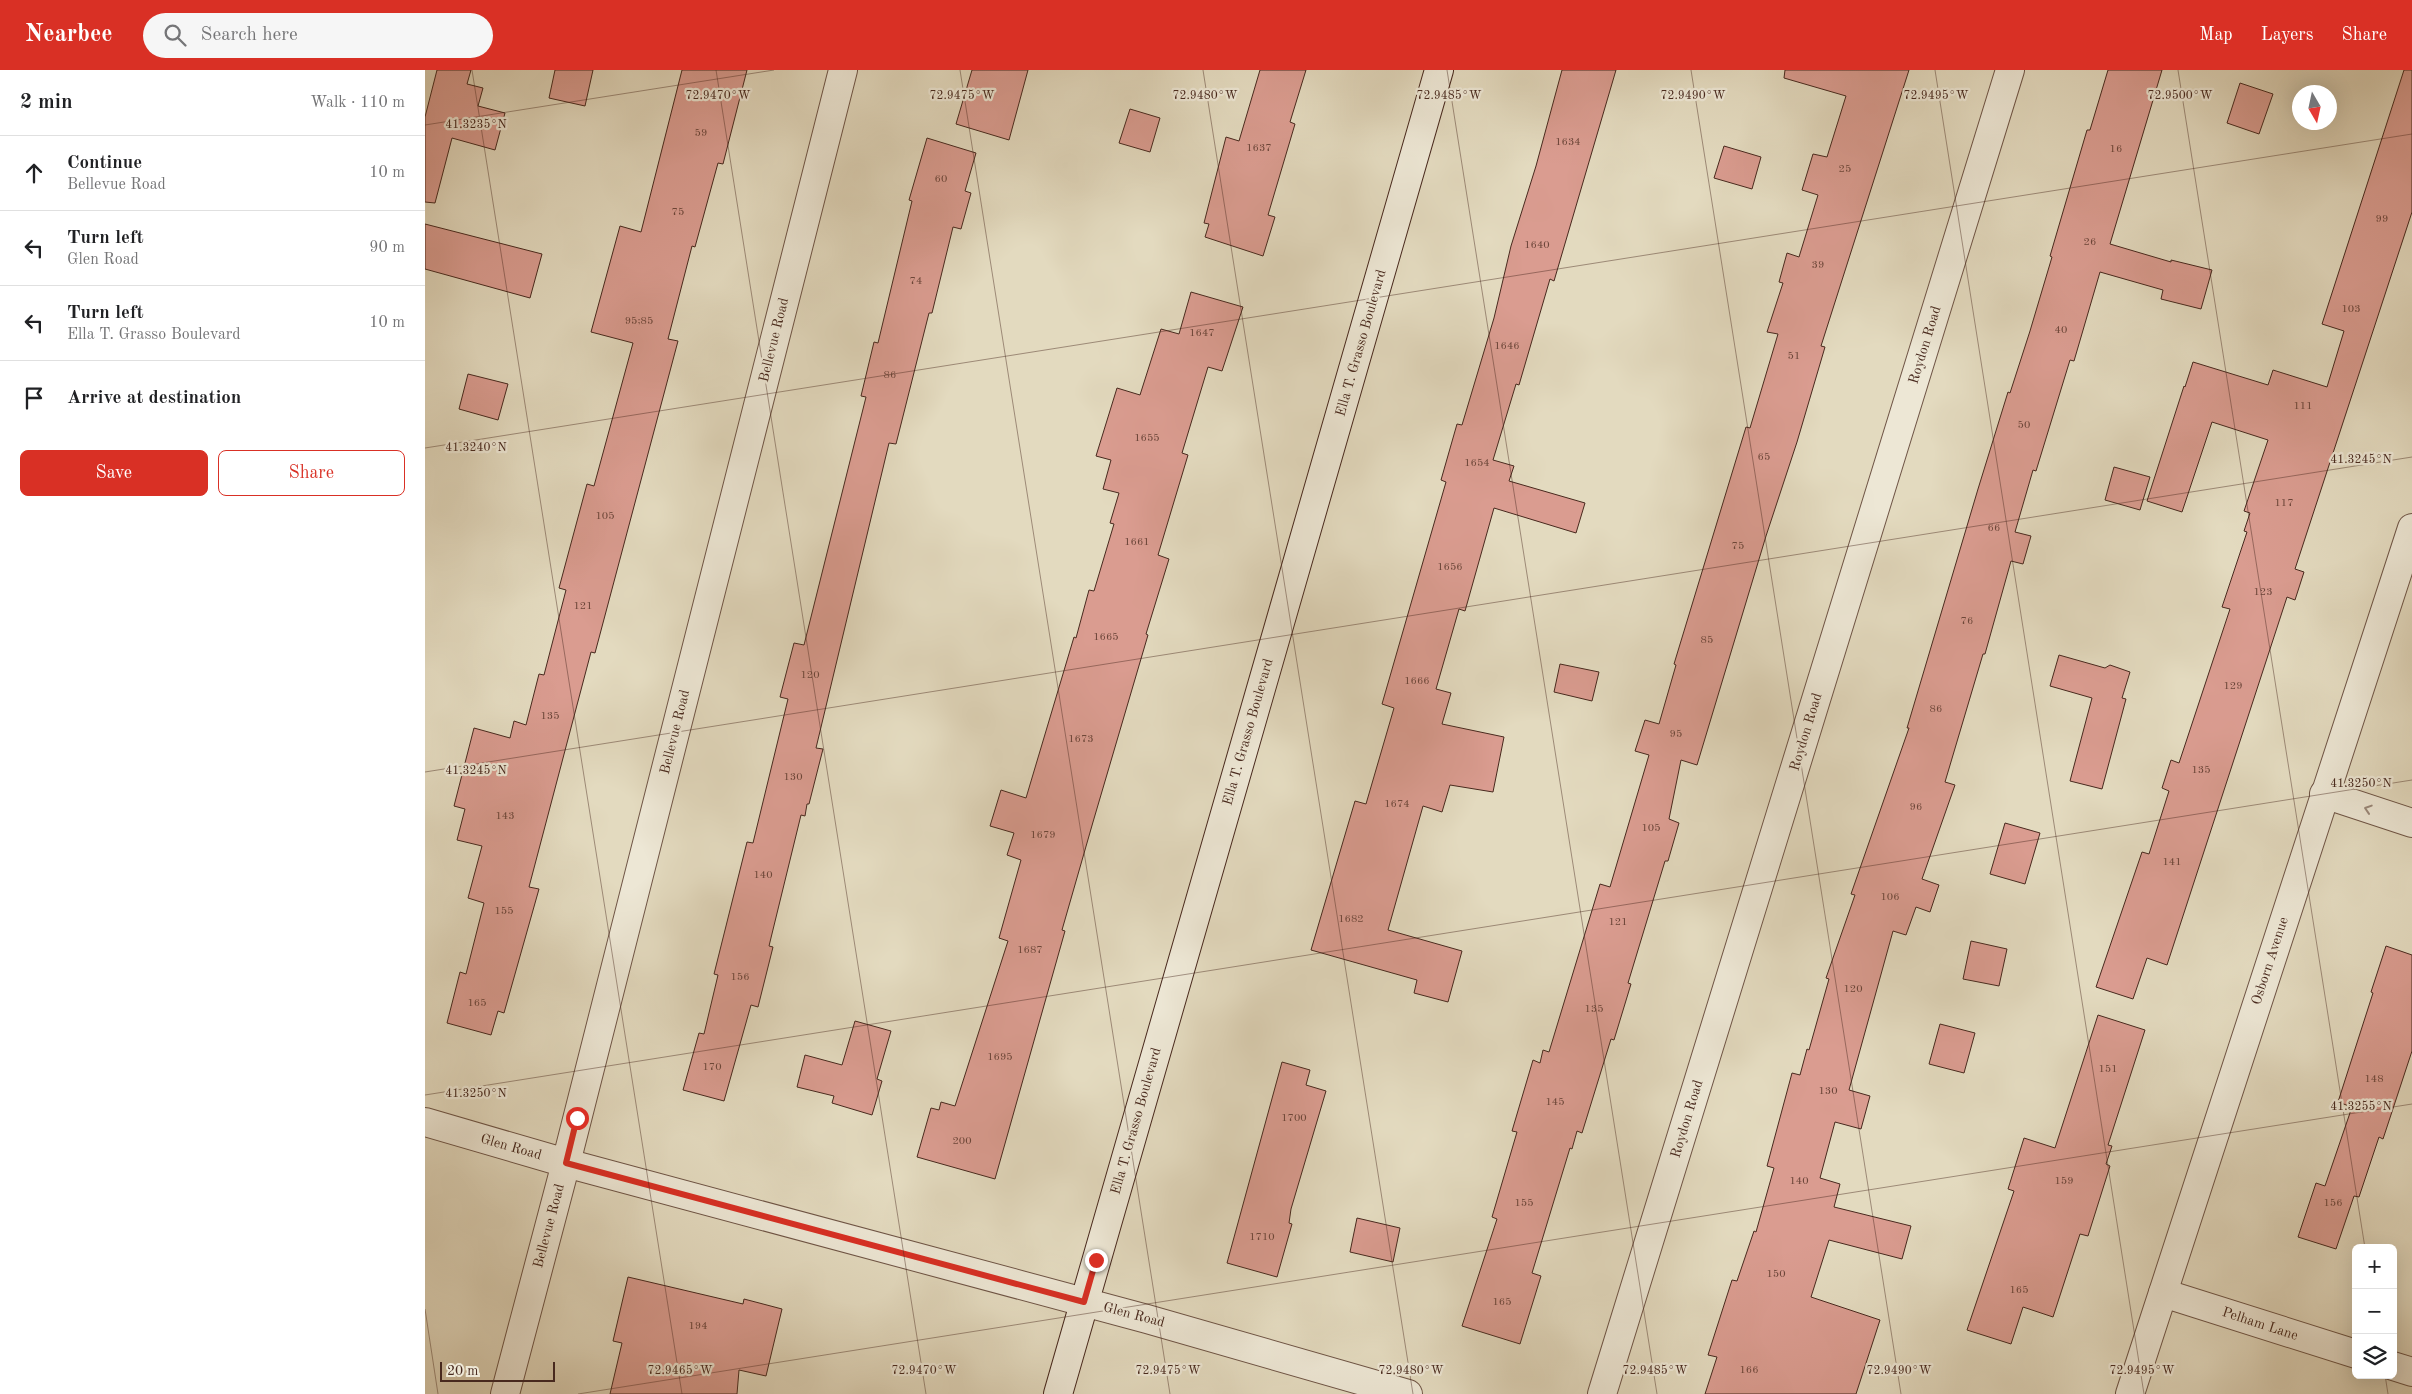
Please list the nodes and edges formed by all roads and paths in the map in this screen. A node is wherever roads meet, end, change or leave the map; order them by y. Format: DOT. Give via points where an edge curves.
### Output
graph roads {
  1 [pos="843,70"];
  2 [pos="1439,70"];
  3 [pos="2010,70"];
  4 [pos="2412,528"];
  5 [pos="2324,794"];
  6 [pos="2412,823"];
  7 [pos="425,1122"];
  8 [pos="566,1163"];
  9 [pos="2163,1293"];
  10 [pos="1084,1302"];
  11 [pos="2352,1353"];
  12 [pos="2397,1367"];
  13 [pos="2412,1372"];
  14 [pos="505,1394"];
  15 [pos="1058,1394"];
  16 [pos="1408,1394"];
  17 [pos="1602,1394"];
  18 [pos="2130,1394"];
  1 -- 8 [label="street, Bellevue Road"];
  2 -- 10 [label="street, Ella T. Grasso Boulevard"];
  3 -- 17 [label="street, Roydon Road"];
  4 -- 5 [label="street, Osborn Avenue"];
  6 -- 5 [label="street, one-way"];
  5 -- 9 [label="street, Osborn Avenue"];
  7 -- 8 [label="street, Glen Road"];
  8 -- 10 [label="street, Glen Road"];
  8 -- 14 [label="street, Bellevue Road"];
  9 -- 11 [label="street, Pelham Lane"];
  9 -- 18 [label="street, Osborn Avenue"];
  10 -- 15 [label="street, Ella T. Grasso Boulevard"];
  10 -- 16 [label="street, Glen Road"];
  12 -- 13 [label="street"];
}
